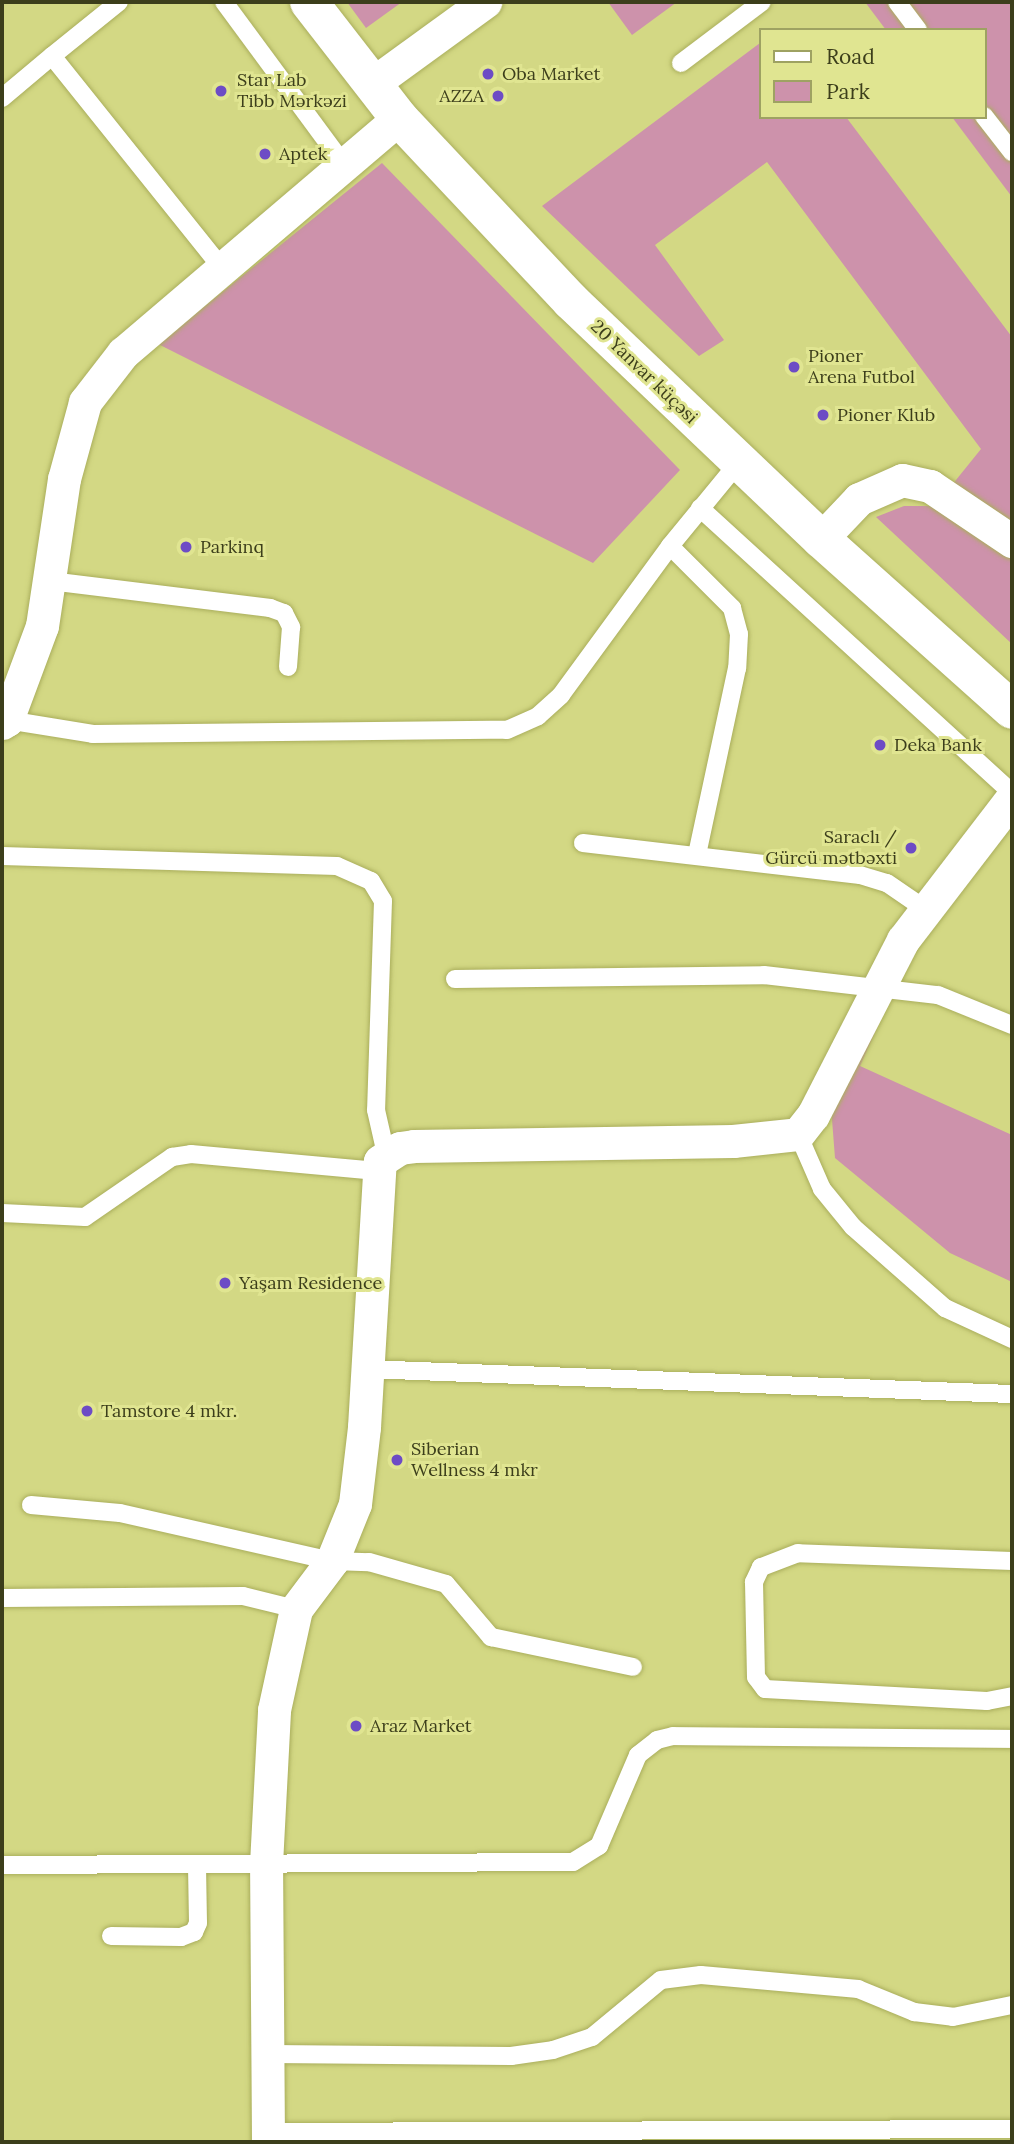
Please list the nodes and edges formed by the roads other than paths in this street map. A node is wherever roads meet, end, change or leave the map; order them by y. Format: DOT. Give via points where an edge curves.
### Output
graph roads {
  1 [pos="119,2"];
  2 [pos="224,2"];
  3 [pos="309,2"];
  4 [pos="485,2"];
  5 [pos="762,2"];
  6 [pos="897,2"];
  7 [pos="916,28"];
  8 [pos="52,56"];
  9 [pos="681,63"];
  10 [pos="372,84"];
  11 [pos="2,98"];
  12 [pos="399,118"];
  13 [pos="986,119"];
  14 [pos="1012,152"];
  15 [pos="344,165"];
  16 [pos="221,268"];
  17 [pos="739,462"];
  18 [pos="700,508"];
  19 [pos="821,539"];
  20 [pos="1012,541"];
  21 [pos="670,546"];
  22 [pos="50,581"];
  23 [pos="288,667"];
  24 [pos="1012,710"];
  25 [pos="4,721"];
  26 [pos="1012,795"];
  27 [pos="583,844"];
  28 [pos="697,855"];
  29 [pos="2,856"];
  30 [pos="925,909"];
  31 [pos="455,979"];
  32 [pos="877,987"];
  33 [pos="1012,1025"];
  34 [pos="798,1134"];
  35 [pos="382,1163"];
  36 [pos="2,1213"];
  37 [pos="1012,1339"];
  38 [pos="366,1369"];
  39 [pos="1012,1394"];
  40 [pos="31,1505"];
  41 [pos="332,1561"];
  42 [pos="1012,1561"];
  43 [pos="2,1598"];
  44 [pos="296,1609"];
  45 [pos="633,1667"];
  46 [pos="1012,1696"];
  47 [pos="1012,1739"];
  48 [pos="197,1864"];
  49 [pos="266,1864"];
  50 [pos="2,1865"];
  51 [pos="111,1937"];
  52 [pos="1012,2005"];
  53 [pos="269,2054"];
  54 [pos="1012,2129"];
  55 [pos="268,2137"];
  1 -- 8 [label="lane"];
  2 -- 15 [label="lane"];
  3 -- 10 [label="street, 20 Yanvar küçəsi"];
  4 -- 10 [label="street"];
  5 -- 9 [label="lane"];
  6 -- 7 [label="lane"];
  8 -- 11 [label="lane"];
  8 -- 16 [label="lane"];
  10 -- 12 [label="street, 20 Yanvar küçəsi"];
  12 -- 15 [label="street"];
  12 -- 17 [label="street, 20 Yanvar küçəsi" via="571,301"];
  13 -- 14 [label="lane"];
  15 -- 16 [label="street"];
  16 -- 22 [label="street" via="123,353 85,402 64,479"];
  17 -- 18 [label="lane"];
  17 -- 19 [label="street, 20 Yanvar küçəsi"];
  18 -- 21 [label="lane"];
  18 -- 26 [label="lane"];
  19 -- 20 [label="street" via="859,499 902,480 930,486"];
  19 -- 24 [label="street, 20 Yanvar küçəsi"];
  21 -- 25 [label="lane" via="561,695 538,716 507,730 93,734"];
  21 -- 28 [label="lane" via="732,608 739,634 737,668"];
  22 -- 23 [label="lane" via="284,613 291,627"];
  22 -- 25 [label="street" via="42,626"];
  26 -- 30 [label="street"];
  27 -- 28 [label="lane"];
  28 -- 30 [label="lane" via="860,876 887,883"];
  29 -- 35 [label="lane" via="337,866 371,881 383,901 376,1110"];
  30 -- 32 [label="street"];
  31 -- 32 [label="lane" via="764,975"];
  32 -- 33 [label="lane" via="938,995"];
  32 -- 34 [label="street" via="813,1115"];
  34 -- 35 [label="street" via="733,1141 414,1146"];
  34 -- 37 [label="lane" via="822,1189 853,1227 945,1308"];
  35 -- 36 [label="lane" via="181,1155 85,1217"];
  35 -- 38 [label="street"];
  38 -- 39 [label="lane"];
  38 -- 41 [label="street" via="355,1504"];
  40 -- 41 [label="lane" via="120,1513 201,1528"];
  41 -- 44 [label="street"];
  41 -- 45 [label="lane" via="369,1562 446,1584 491,1637"];
  42 -- 46 [label="lane" via="798,1553 761,1567 754,1582 756,1676 765,1689 987,1701"];
  43 -- 44 [label="lane" via="243,1596"];
  44 -- 49 [label="street" via="274,1710"];
  47 -- 49 [label="lane" via="673,1736 657,1740 638,1755 599,1846 573,1862"];
  48 -- 49 [label="lane"];
  48 -- 50 [label="lane"];
  48 -- 51 [label="lane" via="194,1931 181,1937"];
  49 -- 53 [label="street"];
  52 -- 53 [label="lane" via="953,2017 914,2012 858,1989 701,1975 661,1980 592,2037 553,2050 511,2056"];
  53 -- 55 [label="street"];
  54 -- 55 [label="lane"];
}
